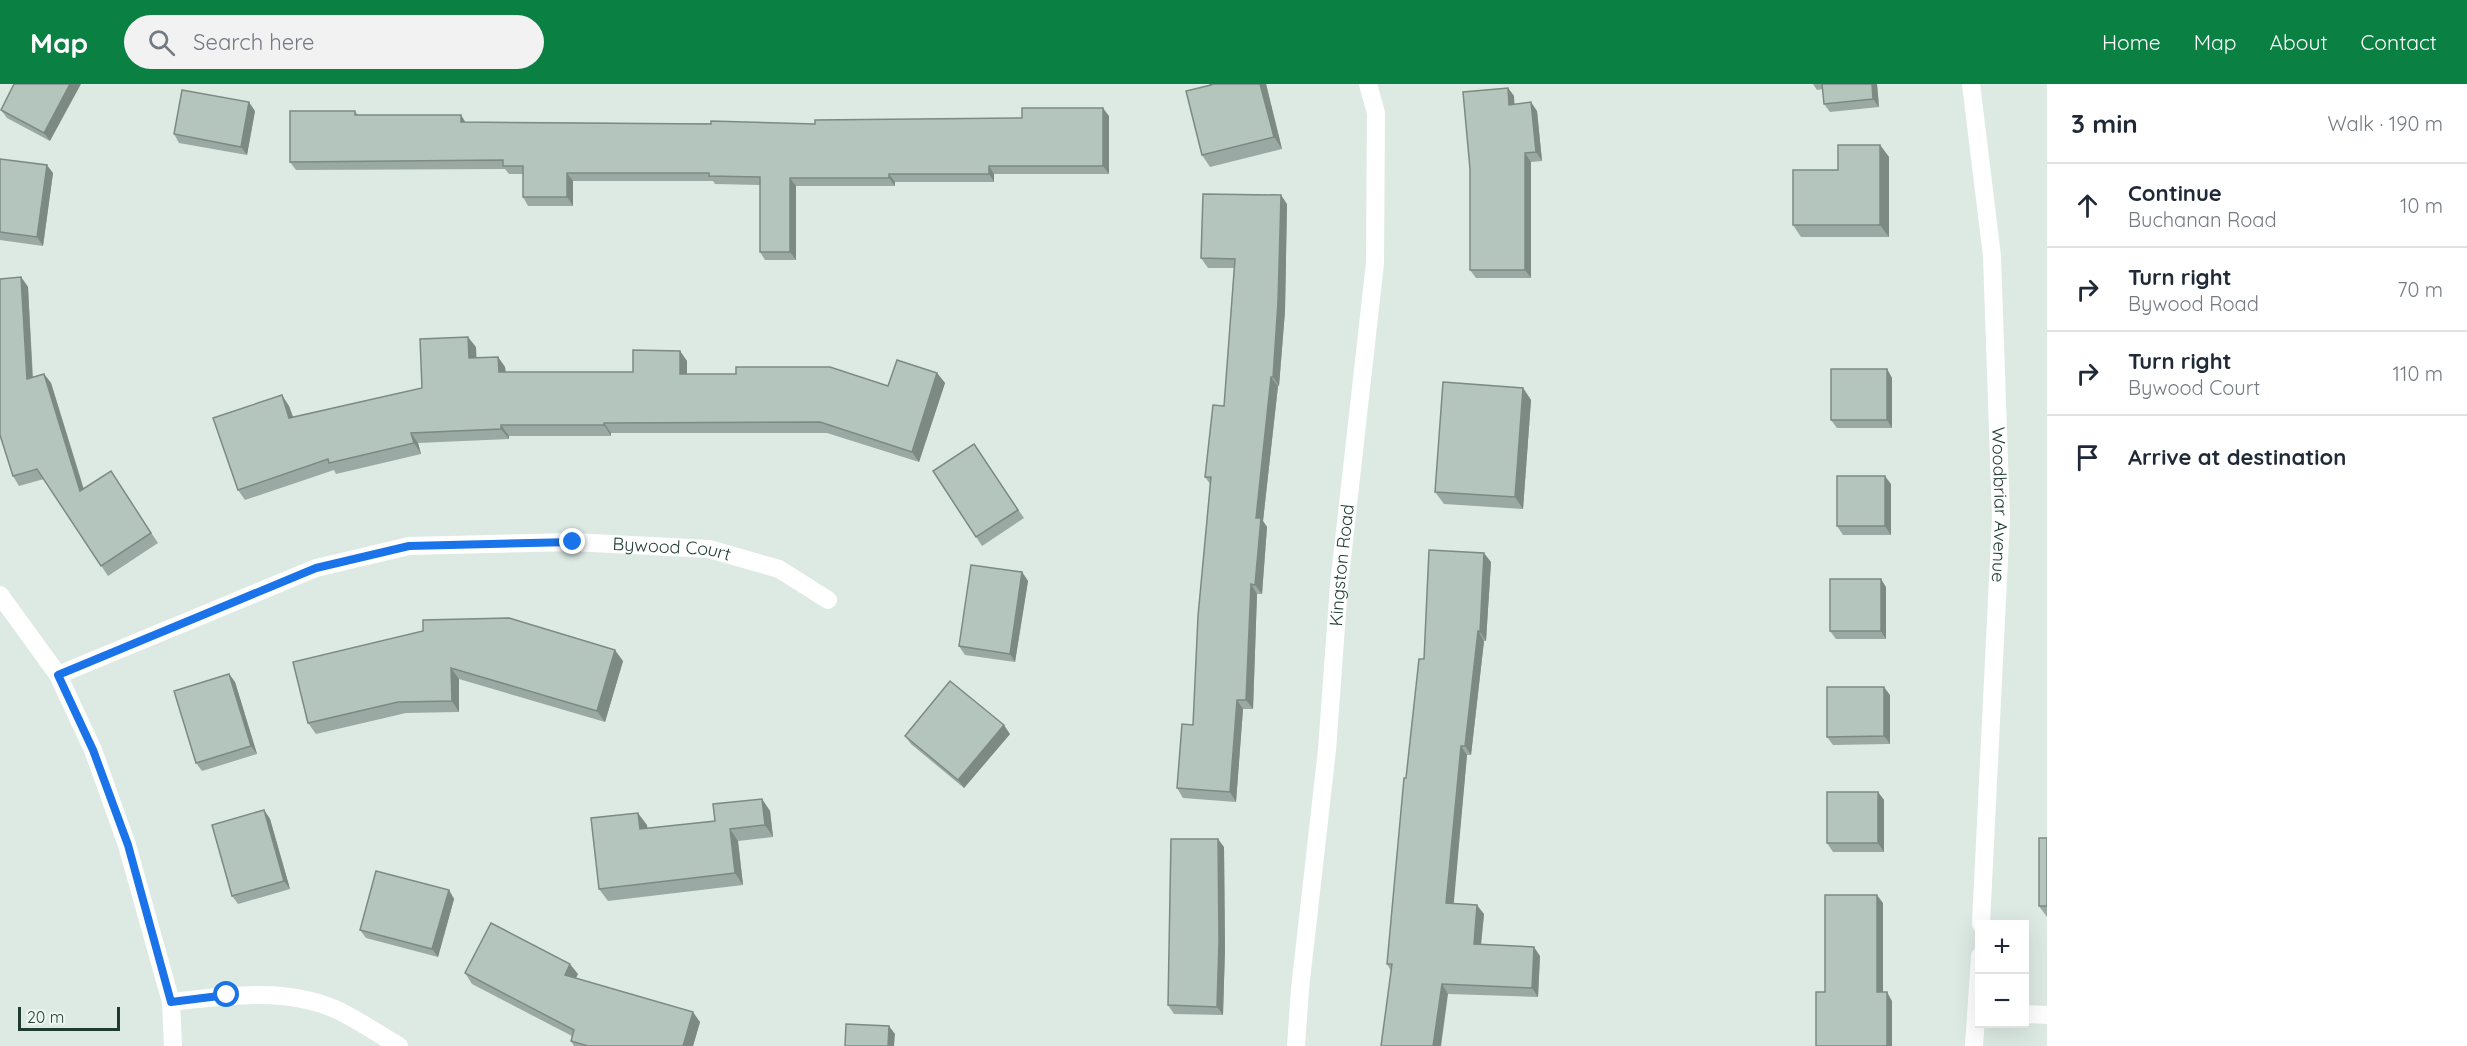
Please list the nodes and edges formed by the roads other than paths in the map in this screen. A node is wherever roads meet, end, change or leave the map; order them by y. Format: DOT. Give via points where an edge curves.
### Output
graph roads {
  1 [pos="1368,84"];
  2 [pos="1971,84"];
  3 [pos="0,595"];
  4 [pos="828,600"];
  5 [pos="58,675"];
  6 [pos="1981,920"];
  7 [pos="171,1002"];
  8 [pos="2029,1014"];
  9 [pos="2047,1015"];
  10 [pos="1976,1028"];
  11 [pos="172,1046"];
  12 [pos="399,1046"];
  13 [pos="1296,1046"];
  14 [pos="1974,1046"];
  1 -- 13 [label="street, Kingston Road" via="1376,113 1375,263 1339,585 1327,750"];
  2 -- 6 [label="street, Woodbriar Avenue" via="1992,256 2001,518"];
  3 -- 5 [label="street"];
  4 -- 5 [label="street, Bywood Court" via="779,569 709,549 573,542 409,546 316,568"];
  5 -- 7 [label="street" via="93,750 128,845"];
  7 -- 11 [label="street"];
  7 -- 12 [label="street" via="227,995 303,998 336,1009"];
  8 -- 9 [label="street"];
  10 -- 14 [label="street"];
}
